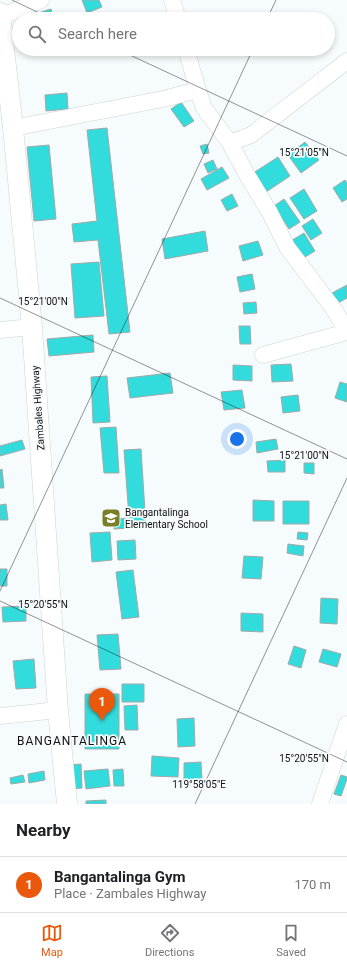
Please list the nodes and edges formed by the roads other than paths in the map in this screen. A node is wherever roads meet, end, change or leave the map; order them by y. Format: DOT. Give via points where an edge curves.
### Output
graph roads {
  1 [pos="41,0"];
  2 [pos="172,0"];
  3 [pos="12,12"];
  4 [pos="12,12"];
  5 [pos="176,12"];
  6 [pos="0,13"];
  7 [pos="0,17"];
  8 [pos="188,56"];
  9 [pos="347,61"];
  10 [pos="198,90"];
  11 [pos="13,128"];
  12 [pos="230,143"];
  13 [pos="32,327"];
  14 [pos="0,330"];
  15 [pos="347,331"];
  16 [pos="263,355"];
  17 [pos="58,710"];
  18 [pos="0,716"];
  19 [pos="347,724"];
  20 [pos="68,804"];
  21 [pos="320,804"];
  1 -- 4 [label="street"];
  2 -- 5 [label="street"];
  3 -- 7 [label="street"];
  6 -- 7 [label="main road, Zambales Highway"];
  7 -- 11 [label="main road, Zambales Highway"];
  8 -- 10 [label="street"];
  9 -- 12 [label="street" via="251,135"];
  10 -- 11 [label="street"];
  10 -- 12 [label="street" via="204,108"];
  11 -- 13 [label="main road, Zambales Highway"];
  12 -- 15 [label="street" via="288,248"];
  13 -- 14 [label="street"];
  13 -- 17 [label="main road, Zambales Highway"];
  15 -- 16 [label="street"];
  17 -- 18 [label="street"];
  17 -- 20 [label="main road, Zambales Highway"];
  19 -- 21 [label="street"];
}
